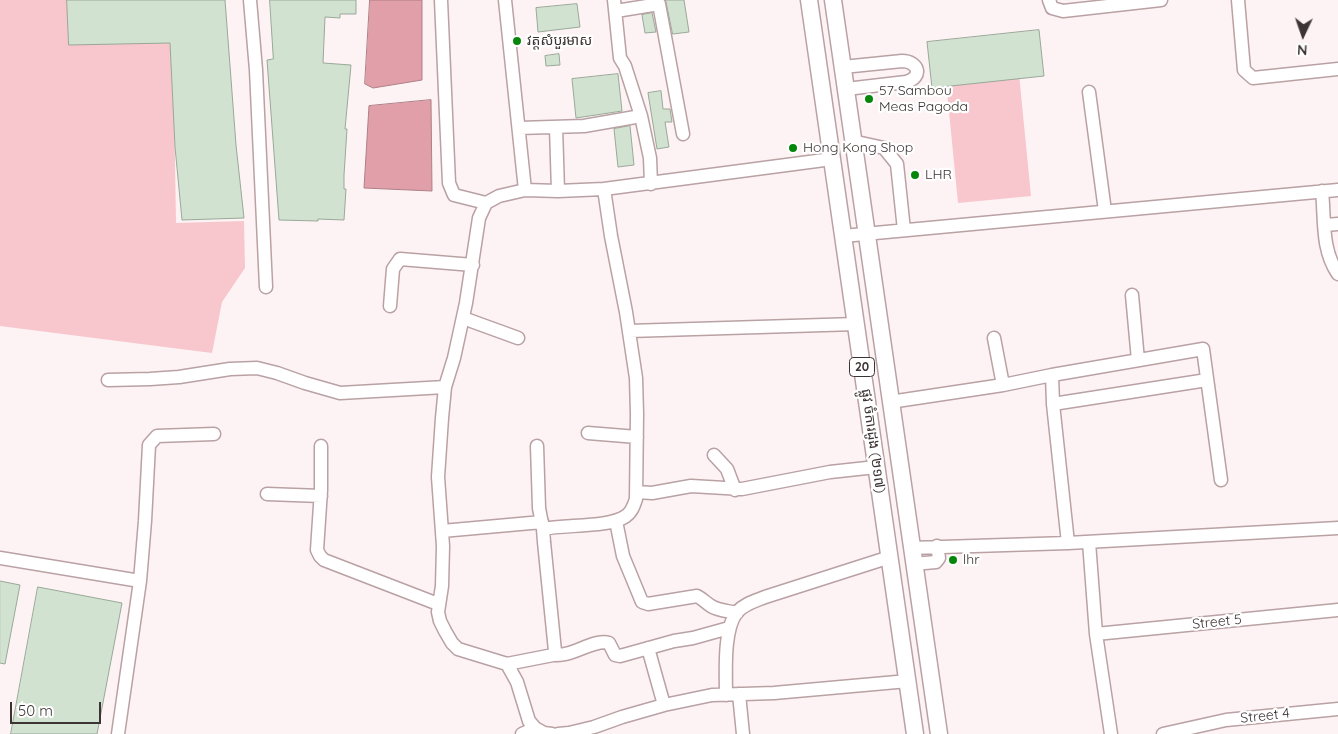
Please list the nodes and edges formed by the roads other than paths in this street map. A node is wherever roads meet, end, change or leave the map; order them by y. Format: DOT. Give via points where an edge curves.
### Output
graph roads {
  1 [pos="250,0"];
  2 [pos="441,0"];
  3 [pos="505,0"];
  4 [pos="809,0"];
  5 [pos="833,0"];
  6 [pos="1049,0"];
  7 [pos="1161,0"];
  8 [pos="1238,0"];
  9 [pos="659,2"];
  10 [pos="615,5"];
  11 [pos="843,67"];
  12 [pos="1338,69"];
  13 [pos="846,89"];
  14 [pos="1089,92"];
  15 [pos="640,116"];
  16 [pos="556,127"];
  17 [pos="518,128"];
  18 [pos="683,134"];
  19 [pos="852,141"];
  20 [pos="832,159"];
  21 [pos="651,184"];
  22 [pos="604,189"];
  23 [pos="525,190"];
  24 [pos="1338,190"];
  25 [pos="558,191"];
  26 [pos="1322,191"];
  27 [pos="486,203"];
  28 [pos="1105,211"];
  29 [pos="1338,224"];
  30 [pos="1325,226"];
  31 [pos="904,230"];
  32 [pos="866,233"];
  33 [pos="843,236"];
  34 [pos="473,265"];
  35 [pos="1338,274"];
  36 [pos="266,287"];
  37 [pos="1132,295"];
  38 [pos="390,306"];
  39 [pos="463,318"];
  40 [pos="856,324"];
  41 [pos="630,331"];
  42 [pos="518,338"];
  43 [pos="994,338"];
  44 [pos="1138,360"];
  45 [pos="1052,375"];
  46 [pos="108,380"];
  47 [pos="1207,380"];
  48 [pos="1003,385"];
  49 [pos="445,388"];
  50 [pos="890,402"];
  51 [pos="1053,404"];
  52 [pos="588,433"];
  53 [pos="214,434"];
  54 [pos="637,437"];
  55 [pos="321,446"];
  56 [pos="537,446"];
  57 [pos="714,455"];
  58 [pos="876,467"];
  59 [pos="1221,480"];
  60 [pos="735,490"];
  61 [pos="637,492"];
  62 [pos="267,494"];
  63 [pos="321,496"];
  64 [pos="616,521"];
  65 [pos="543,526"];
  66 [pos="1338,528"];
  67 [pos="442,531"];
  68 [pos="1089,542"];
  69 [pos="1068,543"];
  70 [pos="890,556"];
  71 [pos="912,556"];
  72 [pos="0,558"];
  73 [pos="140,581"];
  74 [pos="438,604"];
  75 [pos="1338,610"];
  76 [pos="737,613"];
  77 [pos="730,628"];
  78 [pos="1096,634"];
  79 [pos="648,648"];
  80 [pos="553,655"];
  81 [pos="507,664"];
  82 [pos="908,681"];
  83 [pos="732,694"];
  84 [pos="664,706"];
  85 [pos="1338,709"];
  86 [pos="535,728"];
  87 [pos="118,734"];
  88 [pos="522,734"];
  89 [pos="552,734"];
  90 [pos="558,734"];
  91 [pos="743,734"];
  92 [pos="916,734"];
  93 [pos="939,734"];
  94 [pos="1111,734"];
  95 [pos="1163,734"];
  1 -- 36 [label="street"];
  2 -- 27 [label="street" via="449,183 454,195"];
  3 -- 17 [label="street"];
  4 -- 20 [label="main road, ផ្លូវ ចំការដូង (២១៧) / 20"];
  5 -- 11 [label="main road, ផ្លូវ ចំការដូង (២១៧) / 20"];
  6 -- 7 [label="street" via="1052,8 1063,11"];
  8 -- 12 [label="street" via="1244,70 1253,78"];
  9 -- 10 [label="street"];
  9 -- 18 [label="street"];
  10 -- 15 [label="street" via="620,58"];
  11 -- 13 [label="main road, ផ្លូវ ចំការដូង (២១៧) / 20"];
  11 -- 13 [label="street" via="908,61 917,70 913,80 906,82"];
  13 -- 19 [label="main road, ផ្លូវ ចំការដូង (២១៧) / 20"];
  14 -- 28 [label="street"];
  15 -- 16 [label="street" via="584,126"];
  15 -- 21 [label="street" via="650,158"];
  16 -- 17 [label="street"];
  16 -- 25 [label="street"];
  17 -- 23 [label="street"];
  19 -- 31 [label="street" via="884,148 897,164"];
  19 -- 32 [label="main road, ផ្លូវ ចំការដូង (២១៧) / 20"];
  20 -- 21 [label="street"];
  20 -- 33 [label="main road, ផ្លូវ ចំការដូង (២១៧) / 20"];
  21 -- 22 [label="street"];
  22 -- 25 [label="street"];
  22 -- 41 [label="street"];
  23 -- 25 [label="street"];
  23 -- 27 [label="street" via="499,196"];
  24 -- 26 [label="street"];
  26 -- 28 [label="street"];
  26 -- 30 [label="street"];
  27 -- 34 [label="street" via="480,218"];
  28 -- 31 [label="street"];
  29 -- 30 [label="street"];
  30 -- 35 [label="street" via="1328,255"];
  31 -- 32 [label="street"];
  32 -- 33 [label="street"];
  32 -- 50 [label="main road, ផ្លូវ ចំការដូង (២១៧) / 20"];
  33 -- 40 [label="main road, ផ្លូវ ចំការដូង (២១៧) / 20"];
  34 -- 38 [label="street" via="400,259 393,269"];
  34 -- 39 [label="street"];
  37 -- 44 [label="street"];
  39 -- 42 [label="street"];
  39 -- 49 [label="street"];
  40 -- 41 [label="street"];
  40 -- 58 [label="main road, ផ្លូវ ចំការដូង (២១៧) / 20"];
  41 -- 54 [label="street" via="636,378"];
  43 -- 48 [label="street"];
  44 -- 45 [label="street"];
  44 -- 47 [label="street" via="1203,350"];
  45 -- 48 [label="street"];
  45 -- 51 [label="street"];
  46 -- 49 [label="street" via="179,377 257,368 340,393"];
  47 -- 51 [label="street"];
  47 -- 59 [label="street"];
  48 -- 50 [label="street"];
  49 -- 67 [label="street" via="438,477"];
  50 -- 71 [label="main road, ផ្លូវ ចំការដូង (២១៧) / 20"];
  51 -- 69 [label="street"];
  52 -- 54 [label="street"];
  53 -- 73 [label="street" via="157,436 148,445"];
  54 -- 61 [label="street"];
  55 -- 63 [label="street"];
  56 -- 65 [label="street" via="538,508"];
  57 -- 60 [label="street" via="727,470"];
  58 -- 60 [label="street"];
  58 -- 70 [label="main road, ផ្លូវ ចំការដូង (២១៧) / 20"];
  60 -- 61 [label="street" via="691,486 652,493"];
  61 -- 64 [label="street" via="627,516"];
  62 -- 63 [label="street"];
  63 -- 74 [label="street" via="317,550 324,560"];
  64 -- 65 [label="street"];
  64 -- 76 [label="street" via="624,556 642,602 648,604 697,596 720,610"];
  65 -- 67 [label="street"];
  65 -- 80 [label="street"];
  66 -- 68 [label="street"];
  67 -- 74 [label="street" via="442,586"];
  68 -- 69 [label="street"];
  68 -- 78 [label="street"];
  69 -- 71 [label="street" via="937,546 939,558 936,562"];
  70 -- 76 [label="street" via="765,596"];
  70 -- 82 [label="main road, ផ្លូវ ចំការដូង (២១៧) / 20"];
  71 -- 93 [label="main road, ផ្លូវ ចំការដូង (២១៧) / 20"];
  72 -- 73 [label="street"];
  73 -- 87 [label="street"];
  74 -- 81 [label="street" via="440,621 452,643 458,648"];
  75 -- 78 [label="street, Street 5"];
  76 -- 77 [label="street"];
  77 -- 79 [label="street"];
  77 -- 83 [label="street" via="727,655"];
  78 -- 94 [label="street"];
  79 -- 80 [label="street" via="618,656 610,644 604,642"];
  79 -- 84 [label="street"];
  80 -- 81 [label="street"];
  81 -- 86 [label="street" via="517,682 529,721"];
  82 -- 83 [label="street"];
  82 -- 92 [label="main road, ផ្លូវ ចំការដូង (២១៧) / 20"];
  83 -- 84 [label="street"];
  83 -- 91 [label="street"];
  84 -- 90 [label="street"];
  85 -- 95 [label="street, Street 4" via="1226,720"];
  86 -- 88 [label="street"];
  86 -- 89 [label="street"];
}
